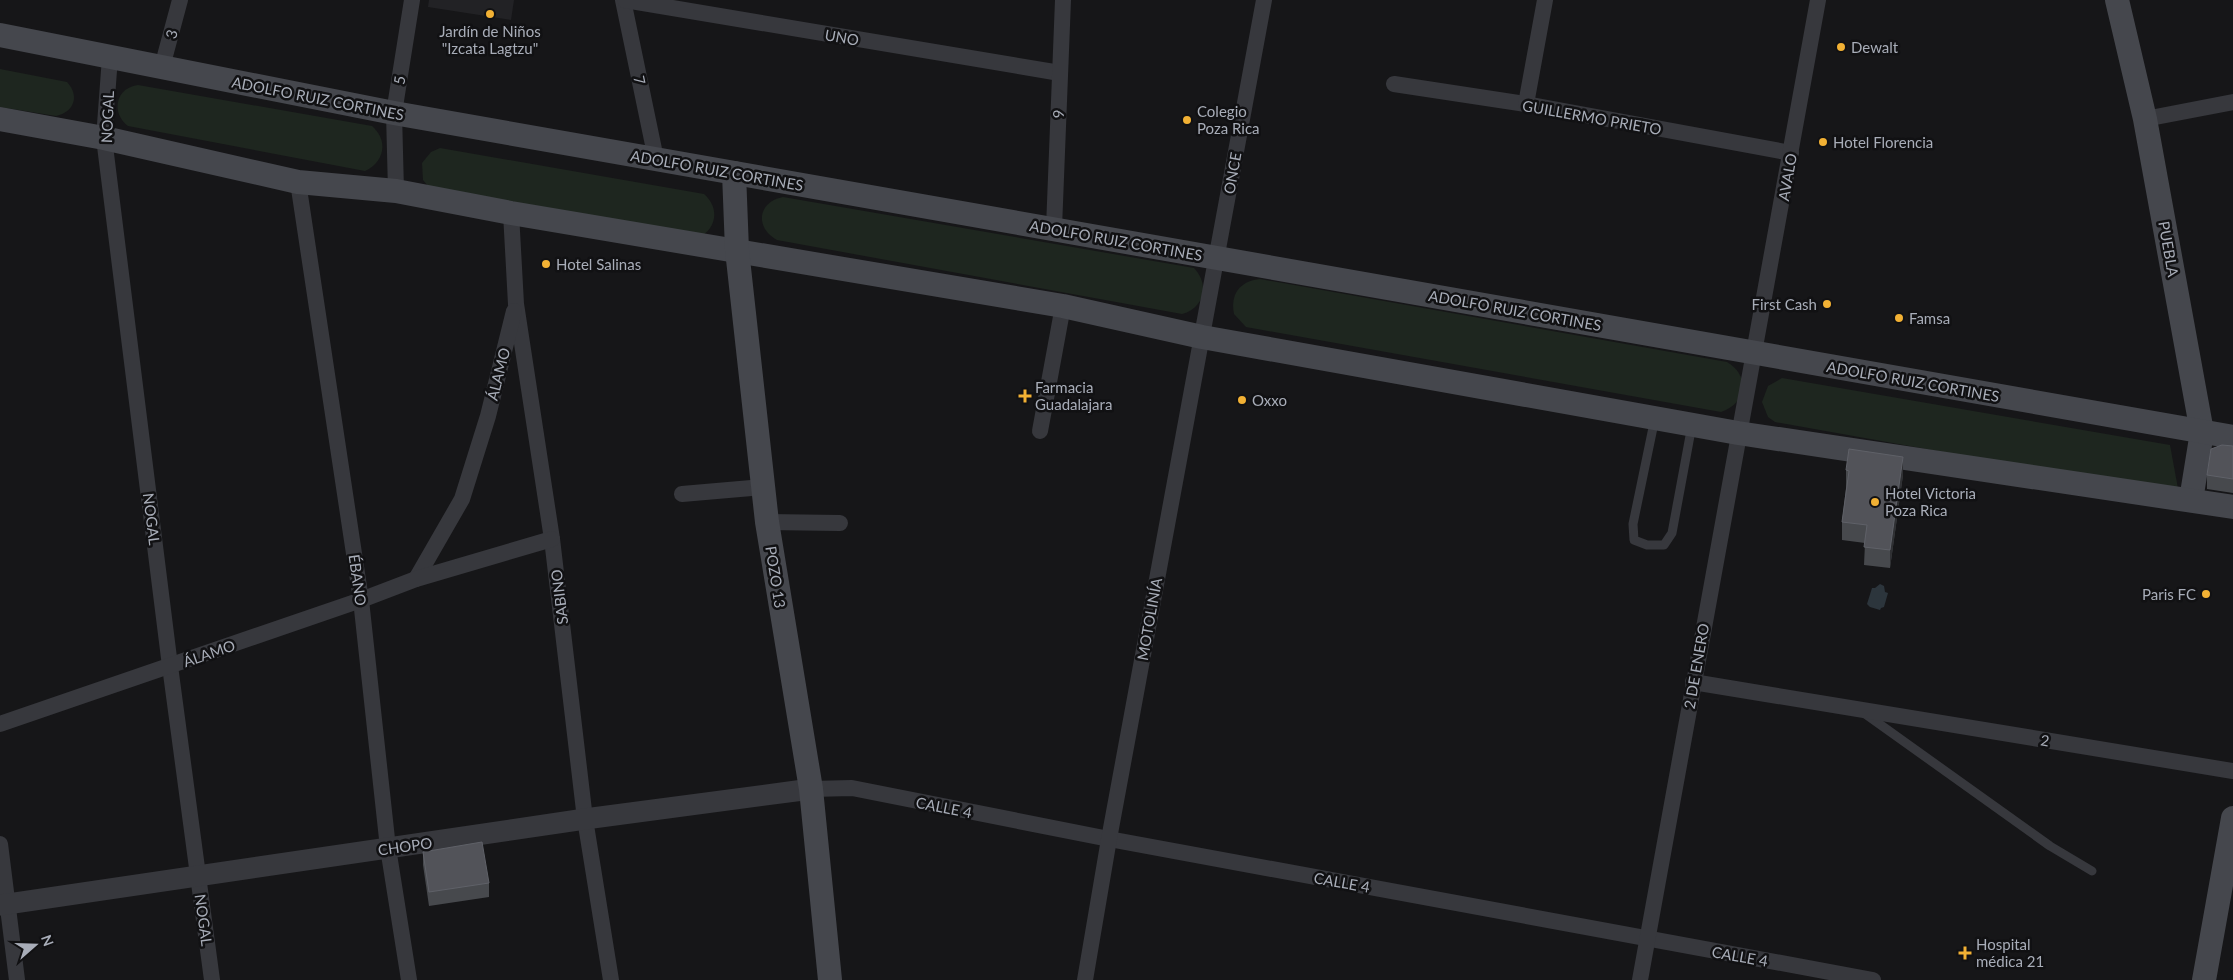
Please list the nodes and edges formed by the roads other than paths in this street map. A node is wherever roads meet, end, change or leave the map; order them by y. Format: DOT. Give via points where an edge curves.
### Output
graph roads {
  1 [pos="180,0"];
  2 [pos="412,0"];
  3 [pos="624,0"];
  4 [pos="1063,0"];
  5 [pos="1264,0"];
  6 [pos="1545,0"];
  7 [pos="1818,0"];
  8 [pos="2117,0"];
  9 [pos="0,35"];
  10 [pos="110,56"];
  11 [pos="162,67"];
  12 [pos="1060,73"];
  13 [pos="1394,84"];
  14 [pos="2233,102"];
  15 [pos="1526,104"];
  16 [pos="394,113"];
  17 [pos="0,119"];
  18 [pos="2145,119"];
  19 [pos="104,138"];
  20 [pos="1791,153"];
  21 [pos="656,159"];
  22 [pos="734,173"];
  23 [pos="298,182"];
  24 [pos="396,191"];
  25 [pos="511,213"];
  26 [pos="1054,228"];
  27 [pos="737,250"];
  28 [pos="1216,258"];
  29 [pos="516,304"];
  30 [pos="1063,306"];
  31 [pos="1202,337"];
  32 [pos="1755,353"];
  33 [pos="1656,418"];
  34 [pos="1692,425"];
  35 [pos="1040,431"];
  36 [pos="2202,432"];
  37 [pos="1738,433"];
  38 [pos="2233,437"];
  39 [pos="763,487"];
  40 [pos="682,494"];
  41 [pos="2191,500"];
  42 [pos="2233,507"];
  43 [pos="767,522"];
  44 [pos="840,523"];
  45 [pos="552,539"];
  46 [pos="416,579"];
  47 [pos="361,600"];
  48 [pos="170,666"];
  49 [pos="1693,682"];
  50 [pos="1858,709"];
  51 [pos="0,724"];
  52 [pos="2233,771"];
  53 [pos="811,789"];
  54 [pos="2233,818"];
  55 [pos="585,819"];
  56 [pos="1108,840"];
  57 [pos="0,844"];
  58 [pos="388,848"];
  59 [pos="2229,869"];
  60 [pos="2092,871"];
  61 [pos="197,877"];
  62 [pos="4,904"];
  63 [pos="1646,938"];
  64 [pos="17,980"];
  65 [pos="212,980"];
  66 [pos="410,980"];
  67 [pos="612,980"];
  68 [pos="830,980"];
  69 [pos="1085,980"];
  70 [pos="1640,980"];
  71 [pos="1873,980"];
  72 [pos="2204,980"];
  1 -- 11 [label="street, 3"];
  2 -- 16 [label="street, 5"];
  3 -- 12 [label="street, UNO"];
  3 -- 21 [label="street, 7"];
  4 -- 12 [label="street, 9"];
  5 -- 28 [label="street, ONCE"];
  6 -- 15 [label="street"];
  7 -- 20 [label="street, AVALO"];
  8 -- 18 [label="main road, PUEBLA"];
  9 -- 10 [label="main road, ADOLFO RUIZ CORTINES"];
  10 -- 11 [label="main road, ADOLFO RUIZ CORTINES"];
  10 -- 19 [label="street, NOGAL"];
  11 -- 16 [label="main road, ADOLFO RUIZ CORTINES"];
  12 -- 26 [label="street, 9"];
  13 -- 15 [label="street, GUILLERMO PRIETO"];
  14 -- 18 [label="street"];
  15 -- 20 [label="street, GUILLERMO PRIETO"];
  16 -- 21 [label="main road, ADOLFO RUIZ CORTINES"];
  16 -- 24 [label="street, 5"];
  17 -- 19 [label="main road"];
  18 -- 36 [label="main road, PUEBLA"];
  19 -- 23 [label="main road"];
  19 -- 48 [label="street, NOGAL"];
  20 -- 32 [label="street, AVALO"];
  21 -- 22 [label="main road, ADOLFO RUIZ CORTINES"];
  22 -- 26 [label="main road, ADOLFO RUIZ CORTINES"];
  22 -- 27 [label="main road, POZO 13"];
  23 -- 24 [label="main road"];
  23 -- 47 [label="street, ÉBANO"];
  24 -- 25 [label="main road"];
  25 -- 27 [label="main road"];
  25 -- 29 [label="street, SABINO"];
  26 -- 28 [label="main road, ADOLFO RUIZ CORTINES"];
  27 -- 30 [label="main road"];
  27 -- 39 [label="main road, POZO 13"];
  28 -- 31 [label="street, MOTOLINÍA"];
  28 -- 32 [label="main road, ADOLFO RUIZ CORTINES"];
  29 -- 45 [label="street, SABINO"];
  29 -- 46 [label="street, ÁLAMO" via="488,416 462,499"];
  30 -- 31 [label="main road"];
  30 -- 35 [label="street"];
  31 -- 33 [label="main road"];
  31 -- 56 [label="street, MOTOLINÍA"];
  32 -- 36 [label="main road, ADOLFO RUIZ CORTINES"];
  32 -- 37 [label="street, 2 DE ENERO"];
  33 -- 34 [label="main road"];
  33 -- 34 [label="lane" via="1633,524 1634,540 1647,545 1664,545 1672,533"];
  34 -- 37 [label="main road"];
  36 -- 38 [label="main road, ADOLFO RUIZ CORTINES"];
  36 -- 41 [label="main road, PUEBLA"];
  37 -- 41 [label="main road"];
  37 -- 49 [label="street, 2 DE ENERO"];
  39 -- 40 [label="street"];
  39 -- 43 [label="main road, POZO 13"];
  41 -- 42 [label="main road"];
  43 -- 44 [label="street"];
  43 -- 53 [label="main road, POZO 13"];
  45 -- 46 [label="street, ÁLAMO"];
  45 -- 55 [label="street, SABINO"];
  46 -- 47 [label="street, ÁLAMO"];
  47 -- 48 [label="street, ÁLAMO"];
  47 -- 58 [label="street, ÉBANO"];
  48 -- 51 [label="street, ÁLAMO"];
  48 -- 61 [label="street, NOGAL"];
  49 -- 50 [label="street, 2"];
  49 -- 63 [label="street, 2 DE ENERO"];
  50 -- 52 [label="street, 2"];
  50 -- 60 [label="lane, 2" via="2050,846"];
  53 -- 55 [label="street, CHOPO"];
  53 -- 56 [label="street, CALLE 4" via="852,788"];
  53 -- 68 [label="main road, POZO 13"];
  54 -- 59 [label="main road"];
  55 -- 58 [label="street, CHOPO"];
  55 -- 67 [label="street, SABINO"];
  56 -- 63 [label="street, CALLE 4"];
  56 -- 69 [label="street, MOTOLINÍA"];
  57 -- 62 [label="street"];
  58 -- 61 [label="street, CHOPO"];
  58 -- 66 [label="street, ÉBANO"];
  59 -- 72 [label="main road"];
  61 -- 62 [label="street, CHOPO"];
  61 -- 65 [label="street, NOGAL"];
  62 -- 64 [label="street"];
  63 -- 70 [label="street, 2 DE ENERO"];
  63 -- 71 [label="street, CALLE 4"];
}
